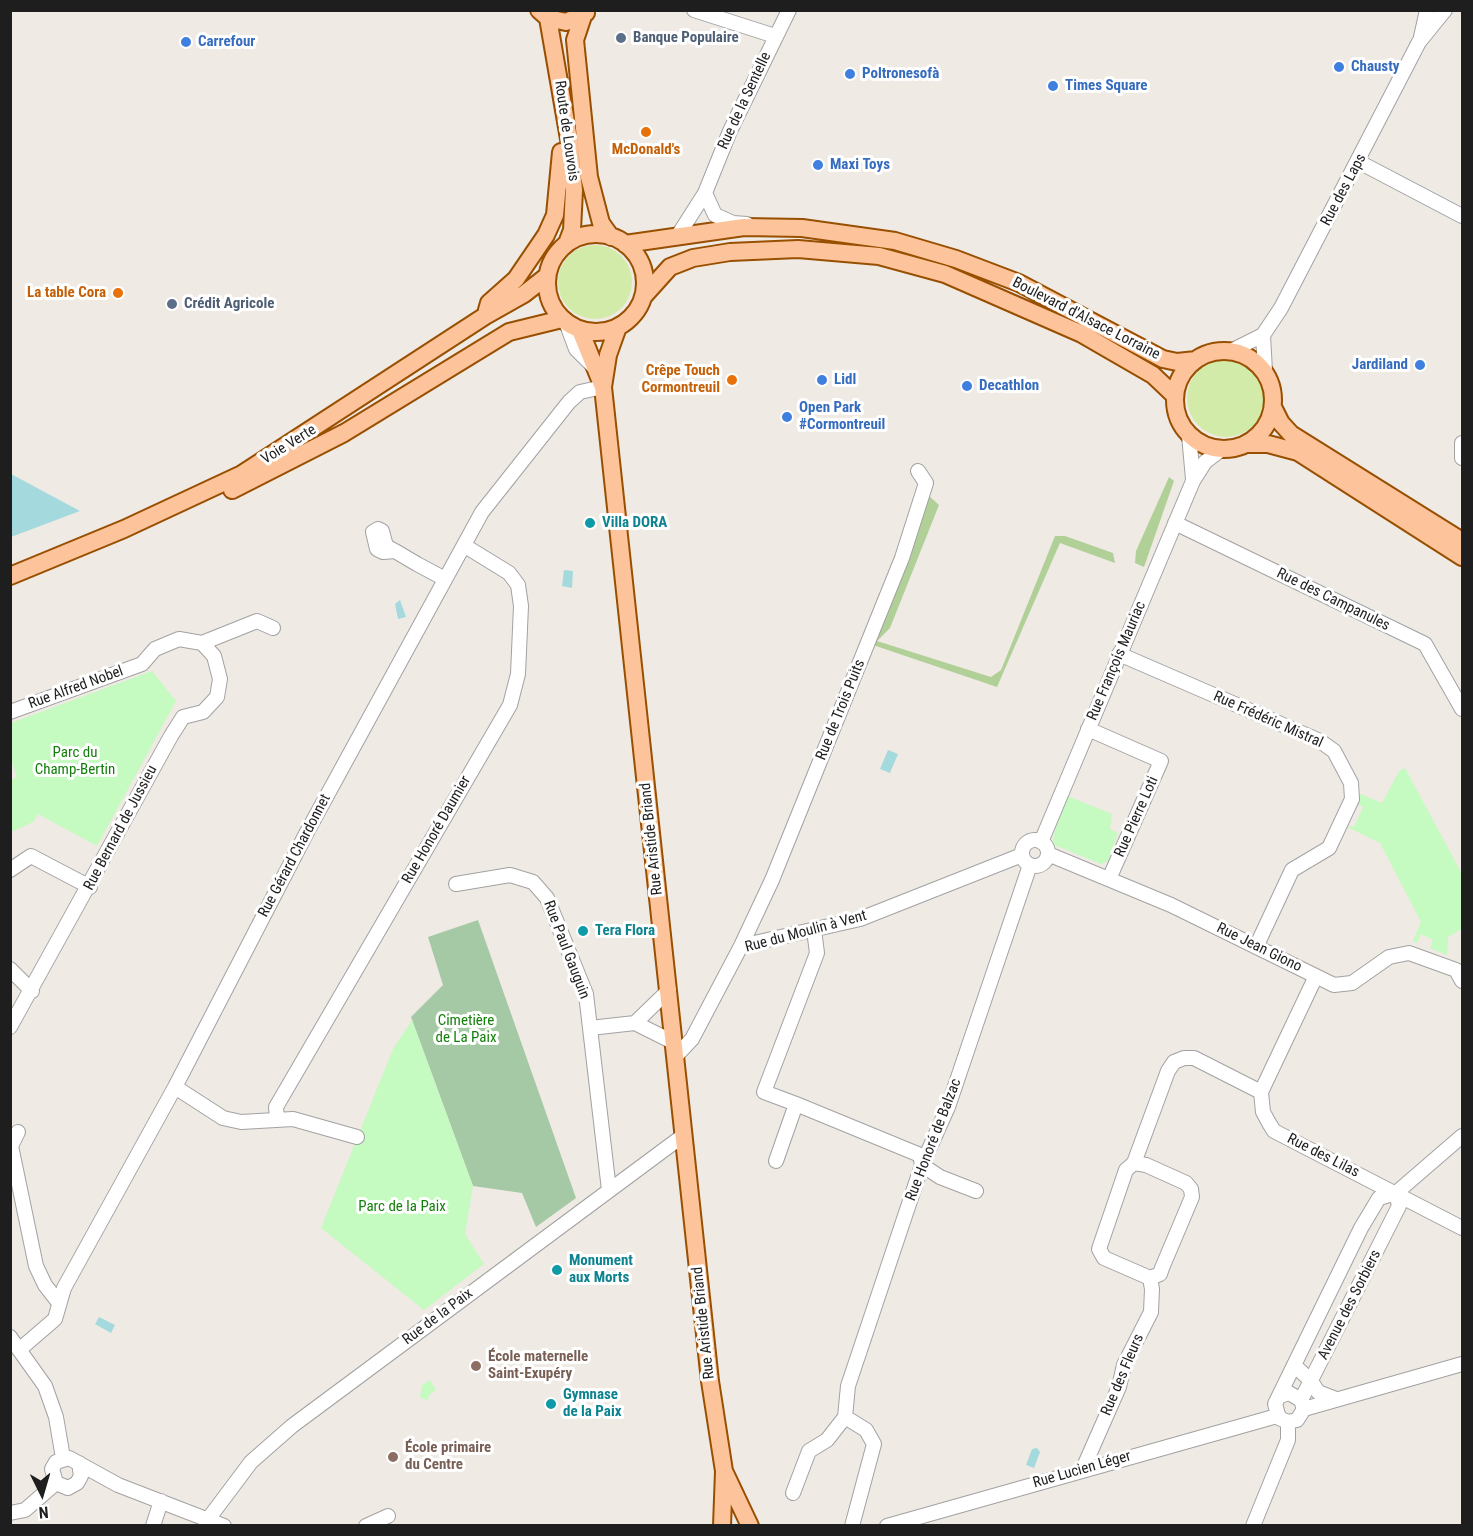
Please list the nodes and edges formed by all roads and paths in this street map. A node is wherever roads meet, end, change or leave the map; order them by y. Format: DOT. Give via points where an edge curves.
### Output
graph roads {
  1 [pos="694,10"];
  2 [pos="789,10"];
  3 [pos="1427,10"];
  4 [pos="1445,10"];
  5 [pos="586,13"];
  6 [pos="543,14"];
  7 [pos="775,36"];
  8 [pos="1419,42"];
  9 [pos="569,139"];
  10 [pos="1359,162"];
  11 [pos="705,193"];
  12 [pos="1462,216"];
  13 [pos="802,228"];
  14 [pos="676,237"];
  15 [pos="618,240"];
  16 [pos="567,243"];
  17 [pos="547,276"];
  18 [pos="643,297"];
  19 [pos="485,316"];
  20 [pos="569,324"];
  21 [pos="618,327"];
  22 [pos="1263,335"];
  23 [pos="1231,351"];
  24 [pos="1196,360"];
  25 [pos="1264,371"];
  26 [pos="603,387"];
  27 [pos="1175,396"];
  28 [pos="1273,407"];
  29 [pos="1190,435"];
  30 [pos="1462,442"];
  31 [pos="1247,444"];
  32 [pos="1222,449"];
  33 [pos="1462,458"];
  34 [pos="918,471"];
  35 [pos="1192,481"];
  36 [pos="1175,523"];
  37 [pos="1462,541"];
  38 [pos="465,546"];
  39 [pos="395,551"];
  40 [pos="1462,557"];
  41 [pos="33,567"];
  42 [pos="10,569"];
  43 [pos="10,576"];
  44 [pos="445,579"];
  45 [pos="10,585"];
  46 [pos="273,628"];
  47 [pos="202,643"];
  48 [pos="1119,654"];
  49 [pos="1462,709"];
  50 [pos="10,712"];
  51 [pos="1088,729"];
  52 [pos="1041,842"];
  53 [pos="1048,854"];
  54 [pos="1026,860"];
  55 [pos="10,870"];
  56 [pos="1109,879"];
  57 [pos="456,884"];
  58 [pos="90,887"];
  59 [pos="814,930"];
  60 [pos="741,946"];
  61 [pos="1256,947"];
  62 [pos="10,969"];
  63 [pos="1316,976"];
  64 [pos="1462,981"];
  65 [pos="669,990"];
  66 [pos="32,991"];
  67 [pos="635,1023"];
  68 [pos="10,1028"];
  69 [pos="590,1028"];
  70 [pos="675,1050"];
  71 [pos="175,1087"];
  72 [pos="1261,1092"];
  73 [pos="796,1104"];
  74 [pos="277,1119"];
  75 [pos="18,1132"];
  76 [pos="684,1135"];
  77 [pos="1462,1136"];
  78 [pos="357,1137"];
  79 [pos="776,1161"];
  80 [pos="1134,1163"];
  81 [pos="922,1165"];
  82 [pos="609,1190"];
  83 [pos="976,1191"];
  84 [pos="1396,1193"];
  85 [pos="1368,1216"];
  86 [pos="1462,1228"];
  87 [pos="1388,1229"];
  88 [pos="1150,1278"];
  89 [pos="59,1303"];
  90 [pos="10,1337"];
  91 [pos="19,1350"];
  92 [pos="1462,1364"];
  93 [pos="1295,1366"];
  94 [pos="1311,1381"];
  95 [pos="1280,1396"];
  96 [pos="1336,1399"];
  97 [pos="1303,1404"];
  98 [pos="845,1417"];
  99 [pos="1282,1419"];
  100 [pos="63,1458"];
  101 [pos="79,1464"];
  102 [pos="1082,1470"];
  103 [pos="79,1481"];
  104 [pos="56,1483"];
  105 [pos="118,1485"];
  106 [pos="793,1493"];
  107 [pos="728,1496"];
  108 [pos="161,1501"];
  109 [pos="388,1516"];
  110 [pos="13,1517"];
  111 [pos="209,1518"];
  112 [pos="926,1520"];
  113 [pos="153,1526"];
  114 [pos="224,1526"];
  115 [pos="366,1526"];
  116 [pos="722,1526"];
  117 [pos="735,1526"];
  118 [pos="750,1526"];
  119 [pos="852,1526"];
  120 [pos="887,1526"];
  121 [pos="1253,1526"];
  1 -- 7 [label="street"];
  2 -- 7 [label="street, Rue de la Sentelle"];
  3 -- 8 [label="street, Rue des Laps"];
  4 -- 8 [label="street, Rue des Laps"];
  5 -- 6 [label="main road" via="566,22"];
  5 -- 15 [label="main road, Route de Louvois" via="575,40 586,156 601,223"];
  6 -- 9 [label="main road, Route de Louvois"];
  7 -- 11 [label="street, Rue de la Sentelle"];
  8 -- 10 [label="street, Rue des Laps"];
  9 -- 16 [label="main road, Route de Louvois" via="574,190 572,230"];
  9 -- 19 [label="main road" via="561,147 555,214 546,235 516,279 489,303"];
  10 -- 12 [label="street"];
  10 -- 22 [label="street, Rue des Laps"];
  11 -- 13 [label="street" via="715,214 733,223"];
  11 -- 14 [label="street, Rue de la Sentelle"];
  13 -- 14 [label="main road, Boulevard d'Alsace Lorraine" via="744,226"];
  13 -- 24 [label="main road, Boulevard d'Alsace Lorraine" via="895,241 956,259 1019,284 1163,358 1177,362"];
  14 -- 15 [label="main road, Boulevard d'Alsace Lorraine"];
  15 -- 16 [label="main road" via="596,234"];
  15 -- 18 [label="main road" via="635,255 642,268"];
  16 -- 17 [label="main road" via="551,263"];
  17 -- 19 [label="main road, Voie Verte"];
  17 -- 20 [label="main road" via="550,299"];
  18 -- 21 [label="main road" via="638,309"];
  18 -- 27 [label="main road, Boulevard d'Alsace Lorraine" via="670,267 693,258 798,249 879,256 945,274 1082,334 1153,375"];
  19 -- 41 [label="main road, Voie Verte" via="242,474"];
  20 -- 21 [label="main road" via="606,332"];
  20 -- 26 [label="main road, Rue Aristide Briand"];
  20 -- 45 [label="main road, Voie Verte" via="509,332 344,433 250,482"];
  21 -- 26 [label="main road, Rue Aristide Briand"];
  22 -- 23 [label="street"];
  22 -- 25 [label="street"];
  23 -- 24 [label="main road"];
  23 -- 25 [label="main road" via="1255,362"];
  24 -- 27 [label="main road" via="1179,382"];
  25 -- 28 [label="main road" via="1270,382"];
  26 -- 38 [label="street, Rue Gérard Chardonnet" via="580,392 568,402 483,512"];
  26 -- 65 [label="main road, Rue Aristide Briand"];
  27 -- 29 [label="main road" via="1179,420"];
  28 -- 31 [label="main road" via="1264,428"];
  28 -- 37 [label="main road" via="1291,434"];
  29 -- 32 [label="main road"];
  29 -- 35 [label="street"];
  30 -- 33 [label="street"];
  31 -- 32 [label="main road"];
  31 -- 40 [label="main road" via="1268,444 1298,452"];
  32 -- 35 [label="street" via="1205,462"];
  34 -- 60 [label="street, Rue de Trois Puits" via="927,483 902,558 772,880"];
  35 -- 36 [label="street, Rue François Mauriac"];
  36 -- 48 [label="street, Rue François Mauriac"];
  36 -- 49 [label="street, Rue des Campanules" via="1425,644"];
  38 -- 44 [label="street, Rue Gérard Chardonnet"];
  38 -- 74 [label="street, Rue Honoré Daumier" via="509,573 518,585 518,674 510,705 276,1107"];
  39 -- 44 [label="street"];
  41 -- 42 [label="main road"];
  41 -- 43 [label="main road, Voie Verte"];
  44 -- 71 [label="street, Rue Gérard Chardonnet" via="307,832"];
  46 -- 47 [label="street" via="257,621"];
  47 -- 50 [label="street, Rue Alfred Nobel" via="179,639 155,649 142,664"];
  47 -- 58 [label="street, Rue Bernard de Jussieu" via="214,656 220,679 217,698 203,712 183,717"];
  48 -- 51 [label="street, Rue François Mauriac"];
  48 -- 61 [label="street, Rue Frédéric Mistral" via="1320,741 1334,751 1351,783 1352,799 1329,848 1292,870"];
  51 -- 52 [label="street, Rue François Mauriac"];
  51 -- 56 [label="street, Rue Pierre Loti" via="1161,761"];
  52 -- 53 [label="street"];
  52 -- 54 [label="street" via="1029,842 1024,847"];
  53 -- 54 [label="street" via="1042,864"];
  53 -- 56 [label="street, Rue Jean Giono"];
  54 -- 59 [label="street, Rue du Moulin à Vent" via="860,919"];
  54 -- 81 [label="street, Rue Honoré de Balzac" via="948,1107"];
  55 -- 58 [label="street" via="32,856"];
  56 -- 61 [label="street, Rue Jean Giono"];
  57 -- 69 [label="street, Rue Paul Gauguin" via="510,875 533,882 547,898 586,994"];
  58 -- 66 [label="street, Rue Bernard de Jussieu"];
  59 -- 60 [label="street, Rue du Moulin à Vent"];
  59 -- 73 [label="street" via="817,953 764,1092"];
  60 -- 70 [label="street, Rue du Moulin à Vent" via="692,1039"];
  61 -- 63 [label="street, Rue Jean Giono"];
  62 -- 66 [label="street"];
  63 -- 64 [label="street, Rue Jean Giono" via="1334,985 1352,982 1389,957 1409,952 1456,970"];
  63 -- 72 [label="street"];
  65 -- 67 [label="street"];
  65 -- 70 [label="main road, Rue Aristide Briand"];
  66 -- 68 [label="street, Rue Bernard de Jussieu"];
  67 -- 69 [label="street"];
  67 -- 70 [label="street"];
  69 -- 82 [label="street, Rue Paul Gauguin"];
  70 -- 76 [label="main road, Rue Aristide Briand"];
  71 -- 74 [label="street" via="223,1118 241,1122"];
  71 -- 89 [label="street, Rue Gérard Chardonnet"];
  72 -- 80 [label="street" via="1194,1058 1174,1062"];
  72 -- 84 [label="street, Rue des Lilas" via="1263,1112 1274,1131"];
  73 -- 79 [label="street"];
  73 -- 81 [label="street" via="920,1155"];
  74 -- 78 [label="street" via="293,1119"];
  75 -- 89 [label="street" via="11,1146 36,1266"];
  76 -- 82 [label="street, Rue de la Paix"];
  76 -- 107 [label="main road, Rue Aristide Briand" via="710,1381"];
  77 -- 84 [label="street, Avenue des Sorbiers"];
  80 -- 88 [label="street" via="1126,1170 1099,1248 1104,1258"];
  80 -- 88 [label="street" via="1186,1183 1191,1189 1192,1197 1160,1274"];
  81 -- 83 [label="street" via="940,1177"];
  81 -- 98 [label="street, Rue Honoré de Balzac" via="848,1386"];
  82 -- 111 [label="street, Rue de la Paix" via="292,1425 251,1462"];
  84 -- 85 [label="street, Avenue des Sorbiers" via="1379,1198"];
  84 -- 86 [label="street, Rue des Lilas"];
  84 -- 87 [label="street, Avenue des Sorbiers" via="1400,1206"];
  85 -- 87 [label="street"];
  85 -- 93 [label="street, Avenue des Sorbiers"];
  87 -- 94 [label="street, Avenue des Sorbiers"];
  88 -- 102 [label="street, Rue des Fleurs" via="1151,1312 1124,1365 1119,1387"];
  89 -- 91 [label="street, Rue Gérard Chardonnet" via="55,1318"];
  90 -- 91 [label="street"];
  91 -- 100 [label="street" via="45,1386 56,1417"];
  92 -- 96 [label="street, Rue Lucien Léger"];
  93 -- 94 [label="street, Avenue des Sorbiers"];
  93 -- 95 [label="street, Avenue des Sorbiers"];
  94 -- 96 [label="street" via="1318,1392"];
  94 -- 97 [label="street, Avenue des Sorbiers"];
  95 -- 97 [label="street, Rue Lucien Léger" via="1289,1393"];
  95 -- 99 [label="street" via="1275,1404"];
  96 -- 97 [label="street, Rue Lucien Léger"];
  97 -- 99 [label="street, Rue Lucien Léger" via="1300,1417"];
  98 -- 106 [label="street" via="827,1440 809,1451"];
  98 -- 119 [label="street" via="866,1430 874,1444"];
  99 -- 102 [label="street, Rue Lucien Léger"];
  99 -- 121 [label="street" via="1288,1440"];
  100 -- 101 [label="street"];
  100 -- 104 [label="street" via="52,1468"];
  101 -- 103 [label="street"];
  101 -- 105 [label="street"];
  102 -- 112 [label="street, Rue Lucien Léger"];
  103 -- 104 [label="street" via="68,1488"];
  103 -- 105 [label="street"];
  104 -- 110 [label="street"];
  105 -- 108 [label="street"];
  107 -- 116 [label="main road, Rue Aristide Briand"];
  107 -- 117 [label="main road"];
  107 -- 118 [label="main road"];
  108 -- 111 [label="street"];
  108 -- 113 [label="street"];
  109 -- 115 [label="street"];
  111 -- 114 [label="street"];
  112 -- 120 [label="street, Rue Lucien Léger"];
}
